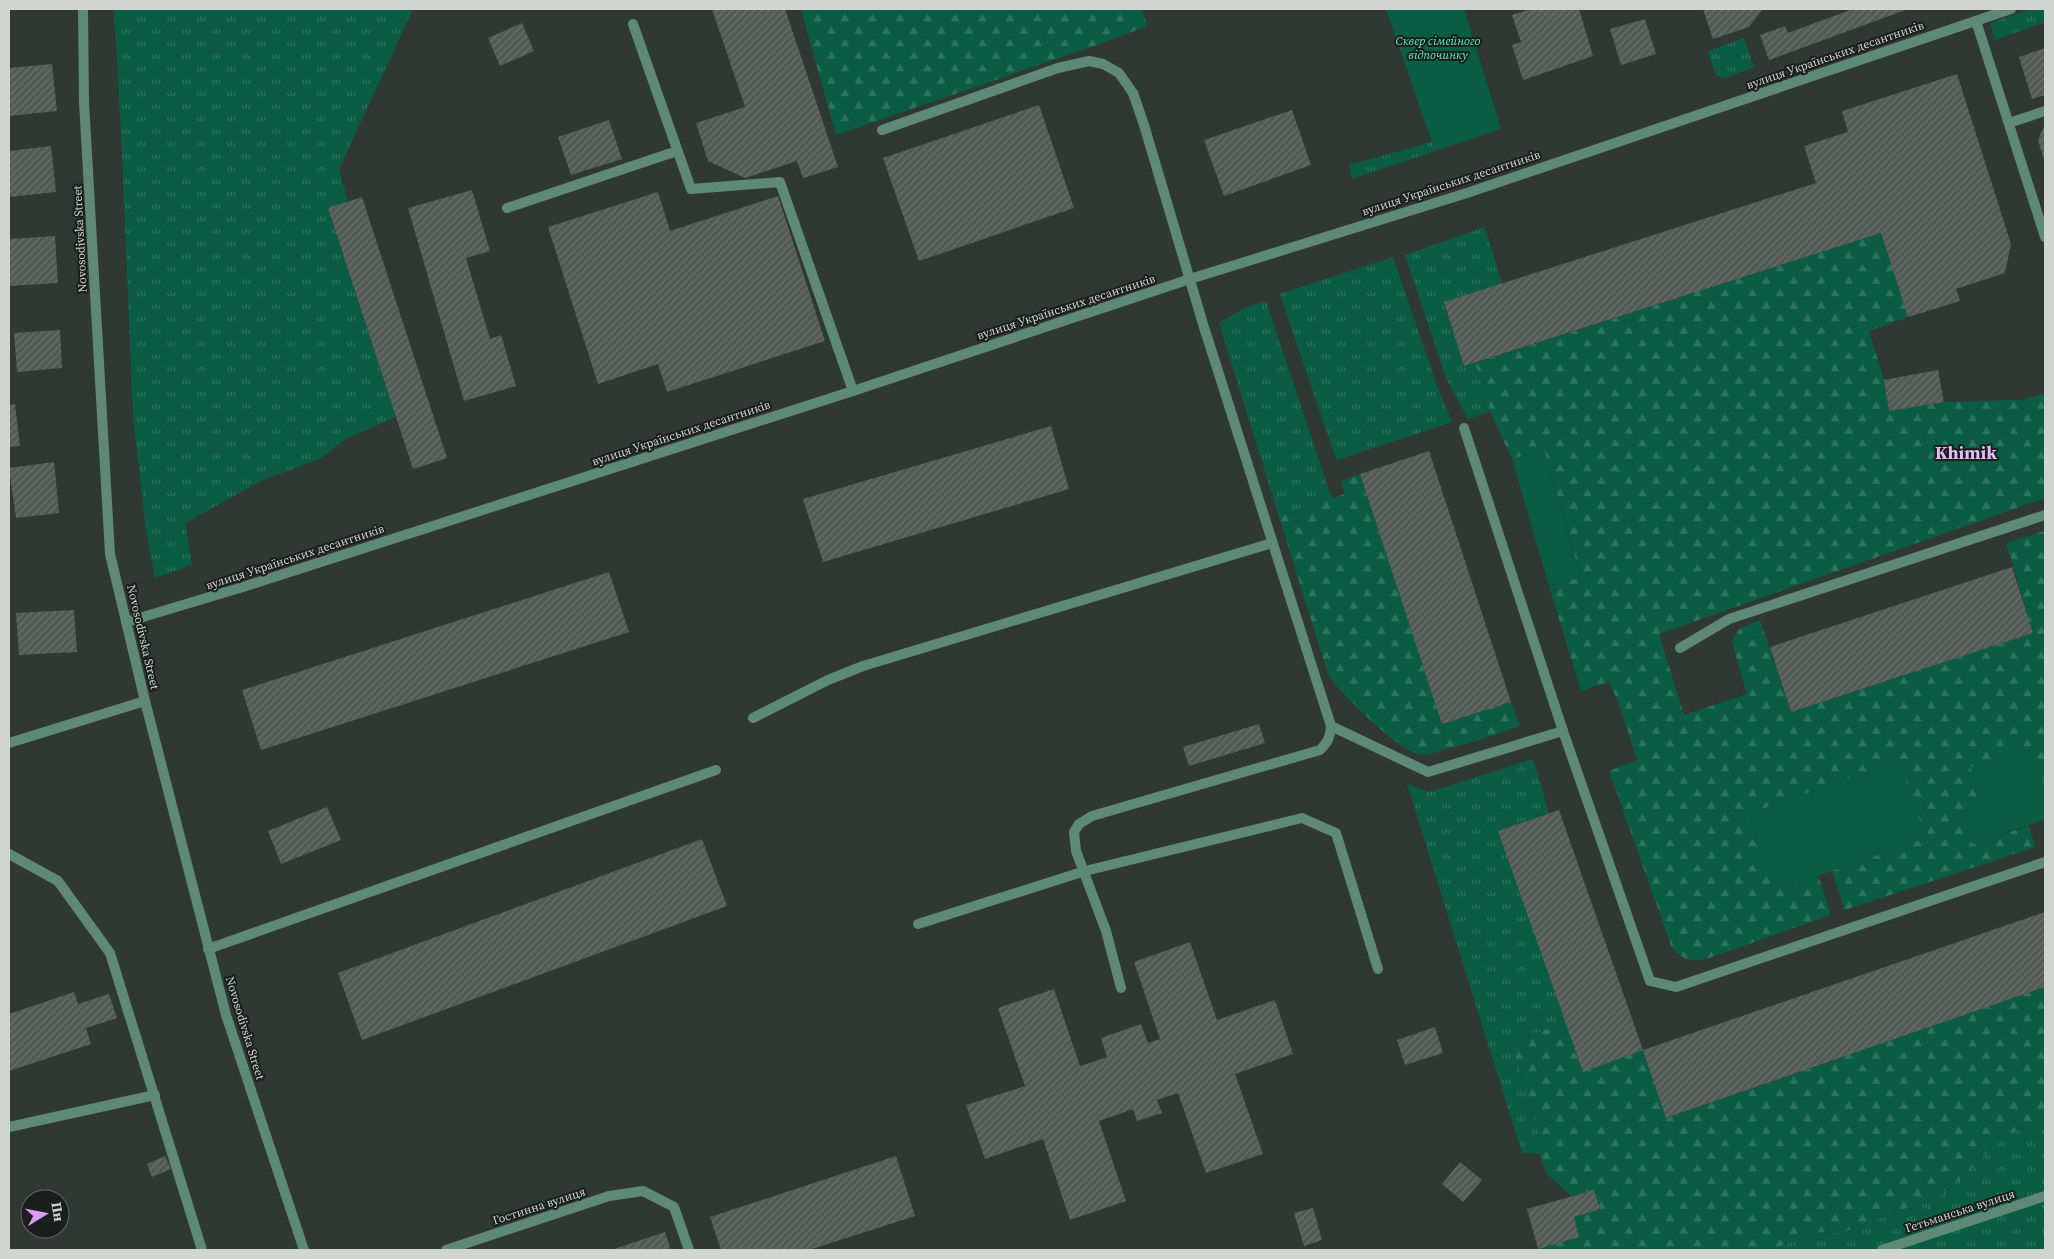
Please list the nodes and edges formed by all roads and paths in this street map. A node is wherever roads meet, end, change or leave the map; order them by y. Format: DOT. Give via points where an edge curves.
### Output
graph roads {
  1 [pos="83,9"];
  2 [pos="2011,9"];
  3 [pos="1976,21"];
  4 [pos="633,24"];
  5 [pos="2045,111"];
  6 [pos="2009,123"];
  7 [pos="882,130"];
  8 [pos="677,151"];
  9 [pos="507,208"];
  10 [pos="2045,237"];
  11 [pos="1190,279"];
  12 [pos="853,391"];
  13 [pos="1464,428"];
  14 [pos="2045,514"];
  15 [pos="1272,543"];
  16 [pos="126,622"];
  17 [pos="1680,648"];
  18 [pos="145,700"];
  19 [pos="753,718"];
  20 [pos="1331,726"];
  21 [pos="1563,731"];
  22 [pos="9,743"];
  23 [pos="716,770"];
  24 [pos="9,854"];
  25 [pos="2045,862"];
  26 [pos="1085,871"];
  27 [pos="918,924"];
  28 [pos="208,949"];
  29 [pos="1378,969"];
  30 [pos="1121,988"];
  31 [pos="155,1095"];
  32 [pos="9,1126"];
  33 [pos="2045,1196"];
  34 [pos="202,1250"];
  35 [pos="304,1250"];
  36 [pos="446,1250"];
  37 [pos="689,1250"];
  38 [pos="1882,1250"];
  1 -- 16 [label="street, Novosodivska Street" via="84,102 110,554"];
  2 -- 3 [label="street, вулиця Українських десантників"];
  3 -- 6 [label="street"];
  3 -- 11 [label="street, вулиця Українських десантників" via="1467,192"];
  4 -- 8 [label="street"];
  5 -- 6 [label="street"];
  6 -- 10 [label="street"];
  7 -- 11 [label="street" via="1058,68 1089,61 1103,64 1119,73 1133,93"];
  8 -- 9 [label="street"];
  8 -- 12 [label="street" via="691,189 780,182"];
  11 -- 12 [label="street, вулиця Українських десантників"];
  11 -- 15 [label="street"];
  12 -- 16 [label="street, вулиця Українських десантників"];
  13 -- 21 [label="street"];
  14 -- 17 [label="street" via="1729,619"];
  15 -- 19 [label="street" via="863,666"];
  15 -- 20 [label="street"];
  16 -- 18 [label="street, Novosodivska Street"];
  18 -- 22 [label="street"];
  18 -- 28 [label="street, Novosodivska Street"];
  20 -- 21 [label="street" via="1428,772"];
  20 -- 26 [label="street" via="1327,743 1320,750 1092,816 1079,824 1074,832 1076,851"];
  21 -- 25 [label="street" via="1650,982 1676,987"];
  23 -- 28 [label="street"];
  24 -- 31 [label="street" via="58,881 110,953"];
  26 -- 27 [label="street"];
  26 -- 29 [label="street" via="1302,818 1336,833"];
  26 -- 30 [label="street"];
  28 -- 35 [label="street, Novosodivska Street" via="226,1015"];
  31 -- 32 [label="street"];
  31 -- 34 [label="street"];
  33 -- 38 [label="street, Гетьманська вулиця"];
  36 -- 37 [label="street, Гостинна вулиця" via="609,1196 643,1191 674,1207"];
}
